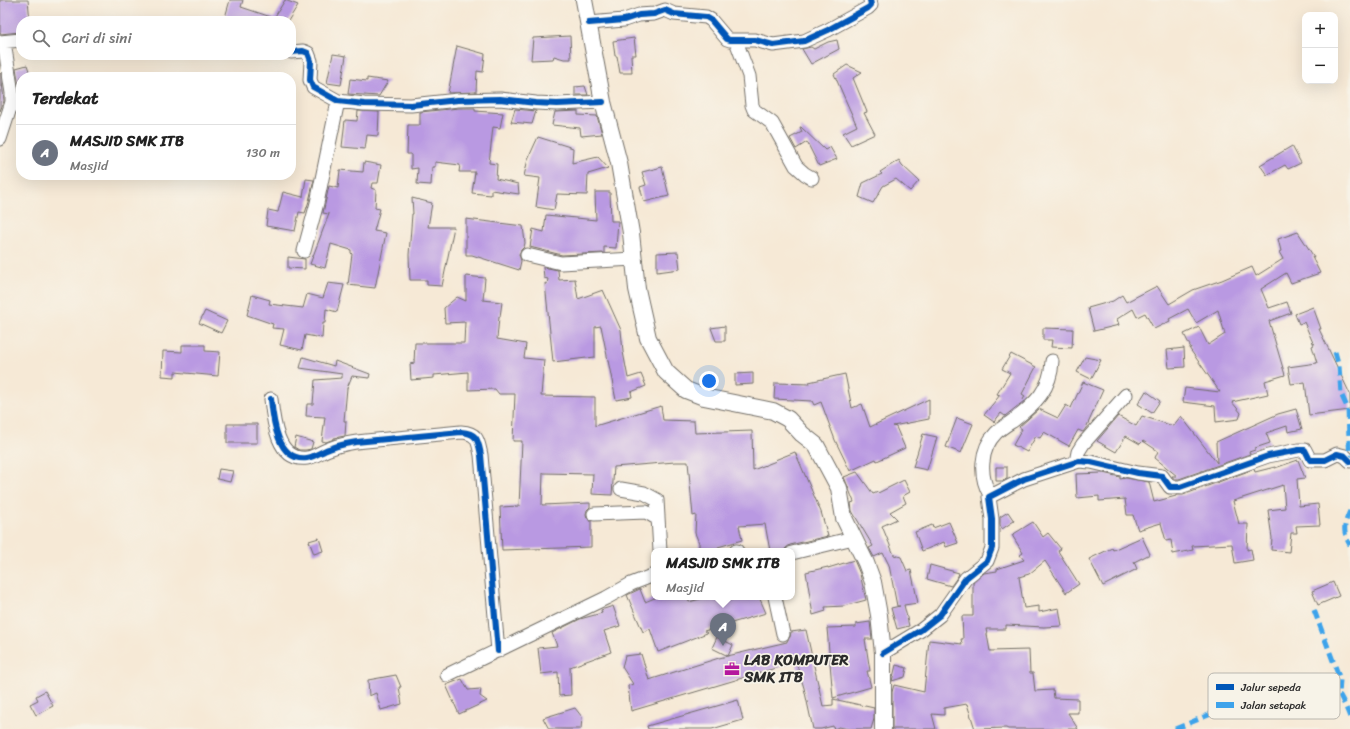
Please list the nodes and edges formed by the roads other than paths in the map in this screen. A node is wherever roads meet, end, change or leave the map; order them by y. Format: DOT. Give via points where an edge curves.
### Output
graph roads {
  1 [pos="584,0"];
  2 [pos="870,0"];
  3 [pos="589,23"];
  4 [pos="16,41"];
  5 [pos="736,41"];
  6 [pos="2,42"];
  7 [pos="296,52"];
  8 [pos="338,101"];
  9 [pos="603,102"];
  10 [pos="0,139"];
  11 [pos="812,178"];
  12 [pos="304,250"];
  13 [pos="527,255"];
  14 [pos="634,259"];
  15 [pos="1052,361"];
  16 [pos="1126,395"];
  17 [pos="271,399"];
  18 [pos="1076,462"];
  19 [pos="1350,462"];
  20 [pos="621,489"];
  21 [pos="990,495"];
  22 [pos="594,514"];
  23 [pos="658,519"];
  24 [pos="853,538"];
  25 [pos="660,548"];
  26 [pos="795,552"];
  27 [pos="651,576"];
  28 [pos="775,600"];
  29 [pos="783,634"];
  30 [pos="498,651"];
  31 [pos="883,653"];
  32 [pos="447,676"];
  33 [pos="883,729"];
  1 -- 3 [label="main road"];
  2 -- 5 [label="street" via="871,5 868,8 804,41 773,45 755,40"];
  3 -- 5 [label="street" via="624,20 665,10 674,14 706,17 726,39"];
  3 -- 9 [label="main road"];
  4 -- 6 [label="street"];
  5 -- 11 [label="street" via="749,76 754,110 772,123 796,166"];
  6 -- 10 [label="street" via="12,102"];
  7 -- 8 [label="street" via="303,51 310,57 310,80 313,87"];
  8 -- 9 [label="street" via="411,105 500,99 557,104"];
  8 -- 12 [label="street" via="317,203"];
  9 -- 14 [label="main road" via="619,163 632,233"];
  13 -- 14 [label="street" via="561,263"];
  14 -- 24 [label="main road" via="637,289 648,338 666,372 686,390 704,398 774,411 788,420 816,445 839,488 844,518"];
  15 -- 21 [label="street" via="1052,373 1038,399 996,433 987,446 982,478"];
  16 -- 18 [label="street" via="1082,444"];
  17 -- 30 [label="street" via="280,440 287,452 298,458 307,458 331,448 366,441 461,432 469,432 477,439 481,455"];
  18 -- 19 [label="street" via="1091,462 1162,476 1170,487 1175,488 1268,456 1299,450 1305,450 1310,460 1325,460 1337,454 1345,456"];
  18 -- 21 [label="street" via="1024,479"];
  20 -- 23 [label="street" via="644,493 657,500"];
  21 -- 31 [label="street" via="992,548 987,561 966,578 940,615"];
  22 -- 23 [label="street" via="646,512"];
  23 -- 25 [label="street"];
  24 -- 26 [label="street"];
  24 -- 31 [label="main road" via="873,582"];
  27 -- 30 [label="street"];
  28 -- 29 [label="street"];
  30 -- 32 [label="street"];
  31 -- 33 [label="main road"];
}
